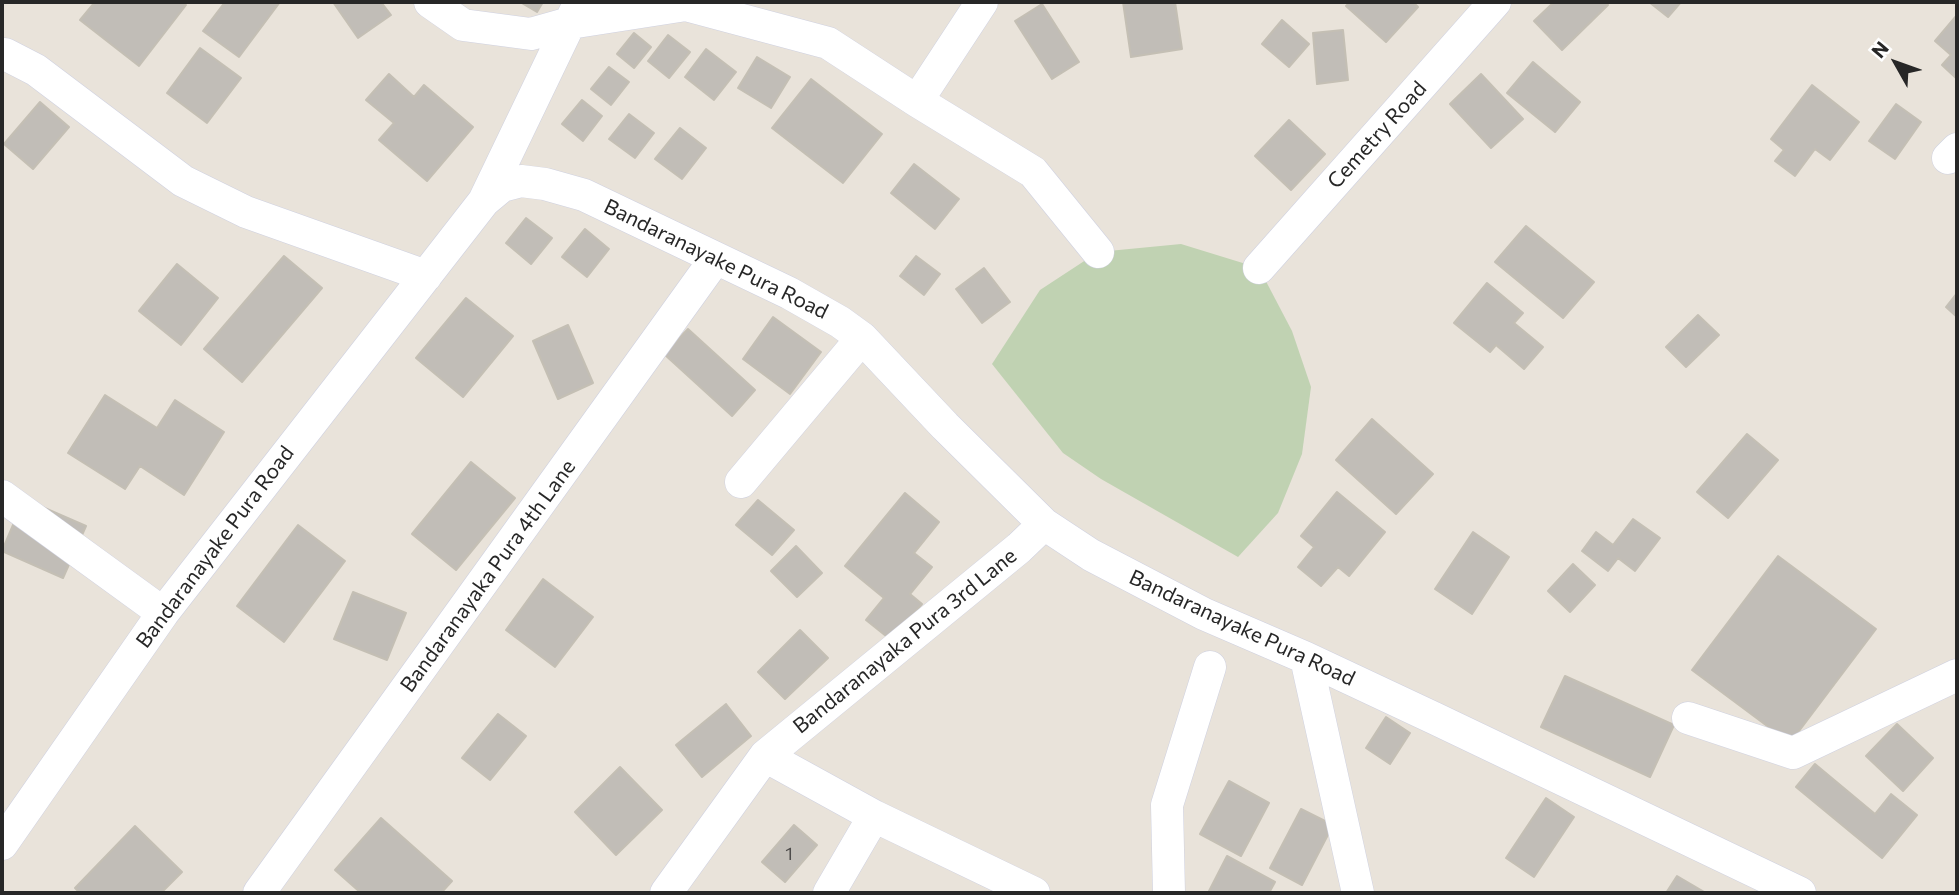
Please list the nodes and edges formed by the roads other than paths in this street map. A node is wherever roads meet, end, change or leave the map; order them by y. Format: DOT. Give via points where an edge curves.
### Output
graph roads {
  1 [pos="430,2"];
  2 [pos="982,2"];
  3 [pos="1495,2"];
  4 [pos="575,13"];
  5 [pos="2,54"];
  6 [pos="917,101"];
  7 [pos="484,201"];
  8 [pos="1098,252"];
  9 [pos="716,258"];
  10 [pos="1259,268"];
  11 [pos="426,276"];
  12 [pos="862,338"];
  13 [pos="741,482"];
  14 [pos="2,496"];
  15 [pos="1044,524"];
  16 [pos="163,612"];
  17 [pos="1306,658"];
  18 [pos="1210,667"];
  19 [pos="1957,675"];
  20 [pos="1688,718"];
  21 [pos="765,756"];
  22 [pos="874,816"];
  23 [pos="2,844"];
  24 [pos="260,893"];
  25 [pos="666,893"];
  26 [pos="829,893"];
  27 [pos="1034,893"];
  28 [pos="1168,893"];
  29 [pos="1358,893"];
  30 [pos="1800,893"];
  1 -- 4 [label="street" via="463,25 531,34"];
  2 -- 6 [label="street"];
  3 -- 10 [label="street, Cemetry Road"];
  4 -- 6 [label="street" via="686,5 828,43"];
  4 -- 7 [label="street"];
  5 -- 11 [label="street" via="36,70 183,181 246,212"];
  6 -- 8 [label="street" via="1033,172"];
  7 -- 9 [label="street, Bandaranayake Pura Road" via="502,186 521,181 545,184 584,195"];
  7 -- 11 [label="street, Bandaranayake Pura Road"];
  9 -- 12 [label="street, Bandaranayake Pura Road" via="789,293"];
  9 -- 24 [label="street, Bandaranayaka Pura 4th Lane"];
  11 -- 16 [label="street, Bandaranayake Pura Road"];
  12 -- 13 [label="street"];
  12 -- 15 [label="street, Bandaranayake Pura Road"];
  14 -- 16 [label="street"];
  15 -- 17 [label="street, Bandaranayake Pura Road" via="1091,555 1204,614"];
  15 -- 21 [label="street, Bandaranayaka Pura 3rd Lane"];
  16 -- 23 [label="street, Bandaranayake Pura Road"];
  17 -- 29 [label="street"];
  17 -- 30 [label="street, Bandaranayake Pura Road"];
  18 -- 28 [label="street" via="1167,805"];
  19 -- 20 [label="street" via="1793,753"];
  21 -- 22 [label="street"];
  21 -- 25 [label="street, Bandaranayaka Pura 3rd Lane"];
  22 -- 26 [label="street"];
  22 -- 27 [label="street"];
}
